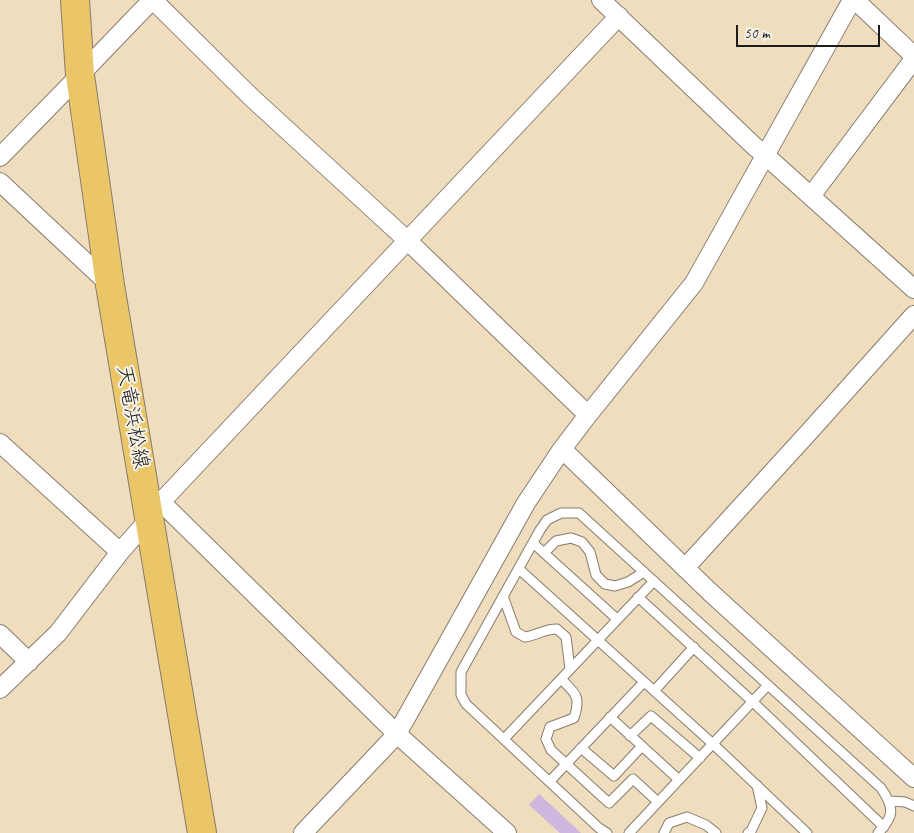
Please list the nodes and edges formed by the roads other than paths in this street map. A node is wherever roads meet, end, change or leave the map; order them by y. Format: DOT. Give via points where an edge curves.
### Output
graph roads {
  1 [pos="75,0"];
  2 [pos="152,0"];
  3 [pos="601,0"];
  4 [pos="854,0"];
  5 [pos="619,16"];
  6 [pos="914,58"];
  7 [pos="80,75"];
  8 [pos="765,154"];
  9 [pos="0,157"];
  10 [pos="0,182"];
  11 [pos="811,196"];
  12 [pos="408,241"];
  13 [pos="110,285"];
  14 [pos="914,289"];
  15 [pos="914,315"];
  16 [pos="588,414"];
  17 [pos="0,443"];
  18 [pos="562,449"];
  19 [pos="155,510"];
  20 [pos="533,543"];
  21 [pos="120,552"];
  22 [pos="544,553"];
  23 [pos="685,568"];
  24 [pos="519,569"];
  25 [pos="644,572"];
  26 [pos="654,581"];
  27 [pos="503,596"];
  28 [pos="638,597"];
  29 [pos="618,619"];
  30 [pos="0,634"];
  31 [pos="598,640"];
  32 [pos="694,647"];
  33 [pos="29,662"];
  34 [pos="570,669"];
  35 [pos="561,679"];
  36 [pos="644,682"];
  37 [pos="768,685"];
  38 [pos="0,689"];
  39 [pos="654,691"];
  40 [pos="753,702"];
  41 [pos="610,718"];
  42 [pos="398,734"];
  43 [pos="630,736"];
  44 [pos="504,739"];
  45 [pos="713,744"];
  46 [pos="642,746"];
  47 [pos="581,748"];
  48 [pos="700,758"];
  49 [pos="566,764"];
  50 [pos="914,778"];
  51 [pos="679,780"];
  52 [pos="550,781"];
  53 [pos="757,785"];
  54 [pos="890,801"];
  55 [pos="658,802"];
  56 [pos="914,806"];
  57 [pos="881,830"];
  58 [pos="202,833"];
  59 [pos="303,833"];
  60 [pos="506,833"];
  61 [pos="606,833"];
  62 [pos="629,833"];
  63 [pos="664,833"];
  64 [pos="716,833"];
  65 [pos="748,833"];
  66 [pos="807,833"];
  1 -- 7 [label="main road, 天竜浜松線"];
  2 -- 7 [label="street"];
  2 -- 12 [label="street"];
  3 -- 5 [label="street"];
  4 -- 6 [label="street"];
  4 -- 8 [label="street"];
  5 -- 8 [label="street"];
  5 -- 12 [label="street"];
  6 -- 11 [label="street"];
  7 -- 9 [label="street"];
  7 -- 13 [label="main road, 天竜浜松線"];
  8 -- 11 [label="street"];
  8 -- 16 [label="street" via="694,283"];
  10 -- 13 [label="street"];
  11 -- 14 [label="street"];
  12 -- 16 [label="street"];
  12 -- 19 [label="street"];
  13 -- 19 [label="main road, 天竜浜松線"];
  15 -- 23 [label="street"];
  16 -- 18 [label="street"];
  17 -- 21 [label="street"];
  18 -- 23 [label="street"];
  18 -- 42 [label="street" via="526,503"];
  19 -- 21 [label="street"];
  19 -- 42 [label="street"];
  19 -- 58 [label="main road, 天竜浜松線"];
  20 -- 22 [label="lane"];
  20 -- 24 [label="lane"];
  20 -- 25 [label="lane" via="547,520 561,513 579,513"];
  21 -- 33 [label="street" via="58,633"];
  22 -- 25 [label="lane" via="556,541 571,538 582,542 590,552 596,575 605,584 615,586"];
  22 -- 29 [label="lane"];
  23 -- 50 [label="street"];
  24 -- 27 [label="lane"];
  24 -- 31 [label="lane"];
  25 -- 26 [label="lane"];
  26 -- 28 [label="lane"];
  26 -- 37 [label="lane"];
  27 -- 34 [label="lane" via="516,632 525,638 546,629 557,629 566,637"];
  27 -- 44 [label="lane" via="460,672 460,695"];
  28 -- 29 [label="lane"];
  28 -- 32 [label="lane"];
  29 -- 31 [label="lane"];
  30 -- 33 [label="street"];
  31 -- 34 [label="lane"];
  31 -- 36 [label="lane"];
  32 -- 39 [label="lane"];
  32 -- 40 [label="lane"];
  33 -- 38 [label="street"];
  34 -- 35 [label="lane"];
  35 -- 44 [label="lane"];
  35 -- 49 [label="lane" via="575,694 577,707 574,718 550,727 546,739 551,750"];
  36 -- 39 [label="lane"];
  36 -- 41 [label="lane"];
  37 -- 40 [label="lane"];
  37 -- 54 [label="lane" via="881,788"];
  39 -- 45 [label="lane"];
  40 -- 45 [label="lane"];
  40 -- 57 [label="lane"];
  41 -- 43 [label="lane"];
  41 -- 47 [label="lane"];
  42 -- 59 [label="street"];
  42 -- 60 [label="street"];
  43 -- 46 [label="lane"];
  43 -- 48 [label="lane" via="651,716"];
  44 -- 52 [label="lane"];
  45 -- 48 [label="lane"];
  45 -- 53 [label="lane"];
  46 -- 47 [label="lane" via="614,776"];
  46 -- 51 [label="lane"];
  47 -- 49 [label="lane"];
  48 -- 51 [label="lane"];
  49 -- 52 [label="lane"];
  49 -- 55 [label="lane" via="609,803 633,779"];
  51 -- 55 [label="lane"];
  52 -- 61 [label="lane"];
  53 -- 65 [label="lane" via="762,808"];
  53 -- 66 [label="lane"];
  54 -- 56 [label="lane"];
  54 -- 57 [label="lane" via="891,815"];
  55 -- 62 [label="lane"];
  63 -- 64 [label="lane" via="669,823 686,817"];
}
